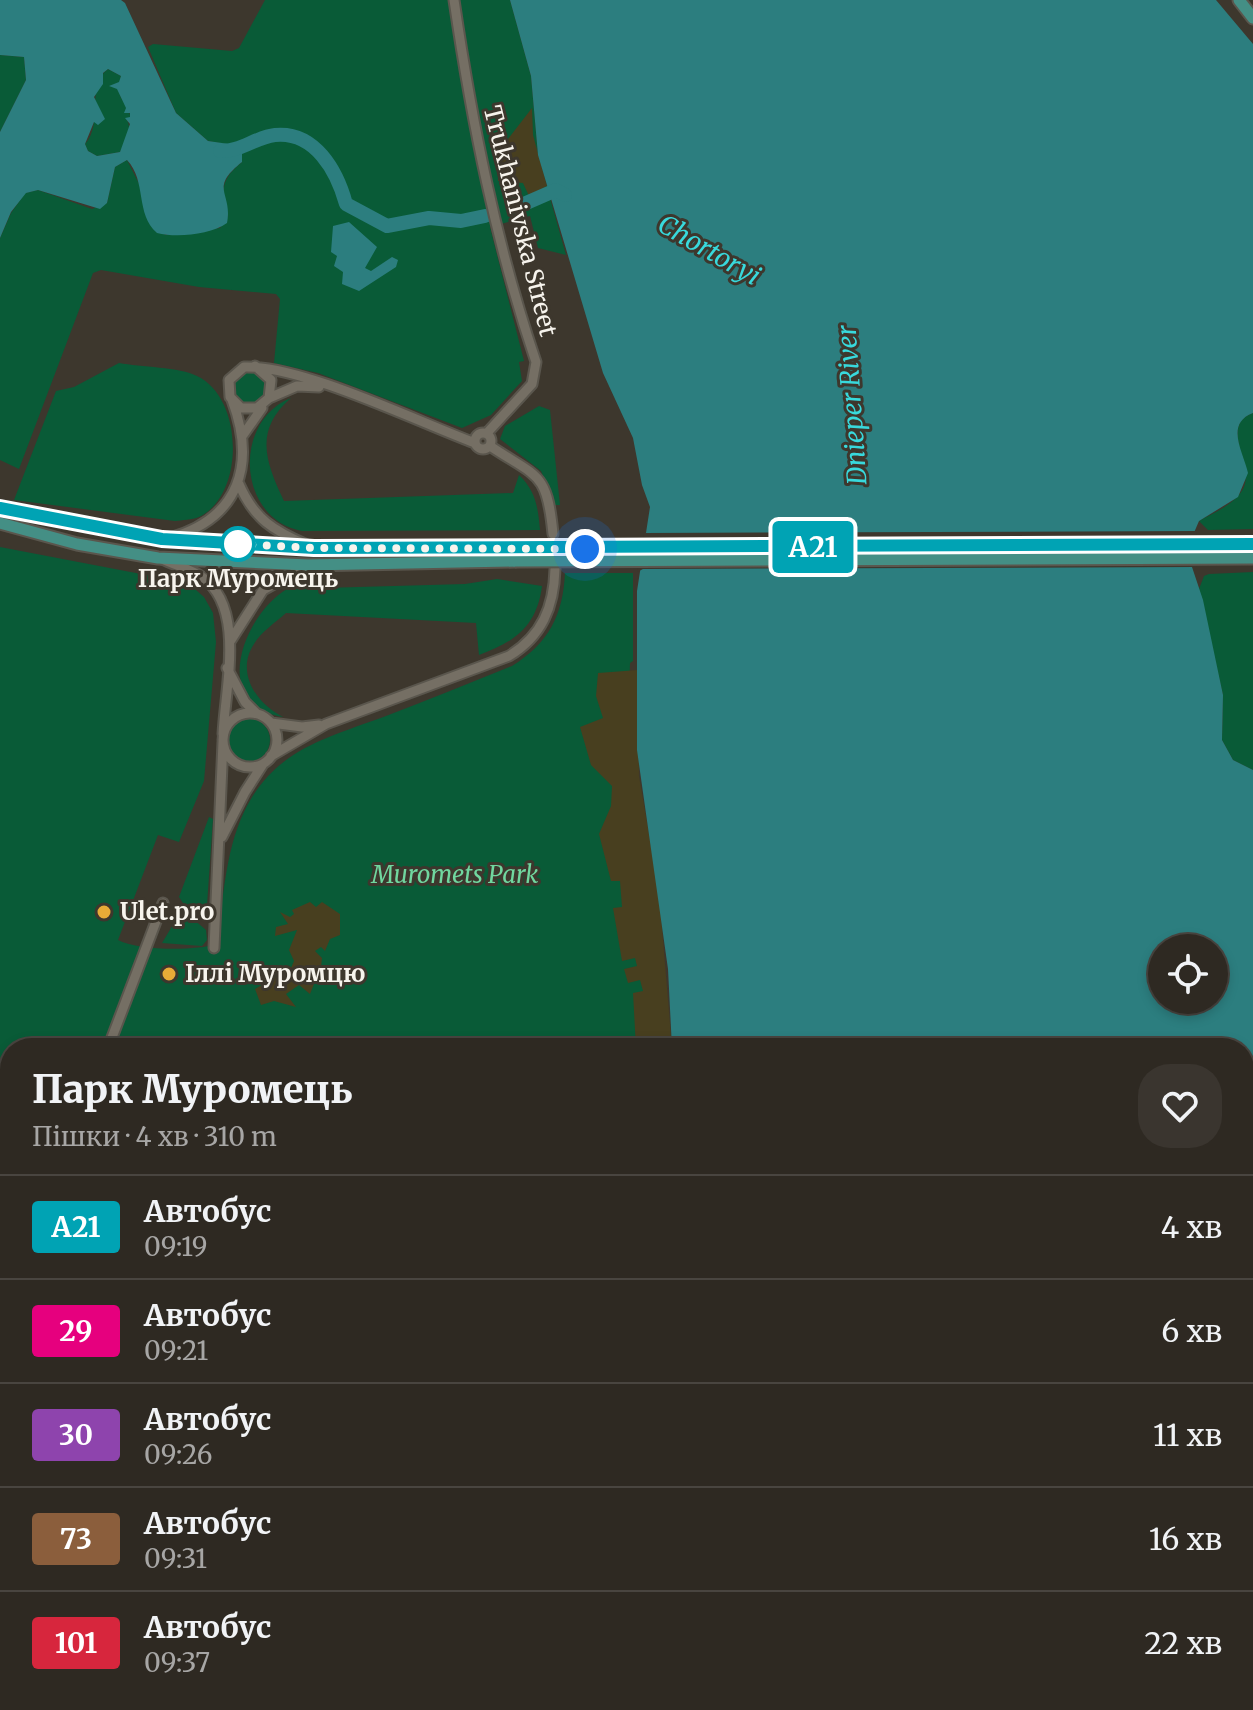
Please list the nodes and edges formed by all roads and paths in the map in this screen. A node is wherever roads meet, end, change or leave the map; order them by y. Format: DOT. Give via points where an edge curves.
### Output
graph roads {
  1 [pos="454,0"];
  2 [pos="1239,0"];
  3 [pos="1253,18"];
  4 [pos="255,366"];
  5 [pos="335,389"];
  6 [pos="230,397"];
  7 [pos="267,400"];
  8 [pos="487,433"];
  9 [pos="243,435"];
  10 [pos="475,443"];
  11 [pos="490,446"];
  12 [pos="239,484"];
  13 [pos="0,508"];
  14 [pos="0,523"];
  15 [pos="553,534"];
  16 [pos="162,539"];
  17 [pos="1253,544"];
  18 [pos="314,548"];
  19 [pos="515,555"];
  20 [pos="158,558"];
  21 [pos="1253,558"];
  22 [pos="308,565"];
  23 [pos="555,569"];
  24 [pos="231,640"];
  25 [pos="227,668"];
  26 [pos="256,713"];
  27 [pos="271,723"];
  28 [pos="326,724"];
  29 [pos="223,738"];
  30 [pos="267,760"];
  31 [pos="221,840"];
  32 [pos="163,903"];
  33 [pos="214,948"];
  34 [pos="112,1038"];
  1 -- 8 [label="street, Trukhanivska Street" via="469,103 536,373"];
  2 -- 3 [label="main road"];
  4 -- 5 [label="street"];
  4 -- 6 [label="street" via="235,372 229,380"];
  4 -- 7 [label="street" via="271,380"];
  5 -- 7 [label="street" via="297,386"];
  5 -- 10 [label="street"];
  6 -- 7 [label="street" via="241,408 252,409"];
  6 -- 9 [label="street"];
  7 -- 9 [label="street"];
  8 -- 10 [label="street" via="478,434"];
  8 -- 11 [label="street"];
  9 -- 12 [label="street"];
  10 -- 11 [label="street" via="482,449"];
  11 -- 15 [label="street" via="522,464 543,484"];
  12 -- 16 [label="street" via="217,515"];
  12 -- 18 [label="street" via="264,524"];
  13 -- 16 [label="main road"];
  14 -- 20 [label="main road"];
  16 -- 18 [label="main road"];
  17 -- 19 [label="main road, bridge"];
  18 -- 19 [label="main road"];
  19 -- 21 [label="main road, bridge"];
  19 -- 22 [label="main road"];
  20 -- 22 [label="main road"];
  20 -- 24 [label="street" via="202,577 216,592"];
  22 -- 24 [label="street" via="263,590"];
  23 -- 28 [label="street" via="544,623 523,648"];
  24 -- 25 [label="street"];
  25 -- 26 [label="street"];
  25 -- 29 [label="street"];
  26 -- 27 [label="street"];
  26 -- 29 [label="street" via="232,719"];
  27 -- 28 [label="street"];
  27 -- 30 [label="street" via="277,739"];
  28 -- 30 [label="street"];
  29 -- 30 [label="street" via="236,763 253,767"];
  29 -- 31 [label="street"];
  30 -- 31 [label="street"];
  31 -- 33 [label="street"];
  32 -- 34 [label="street"];
}
